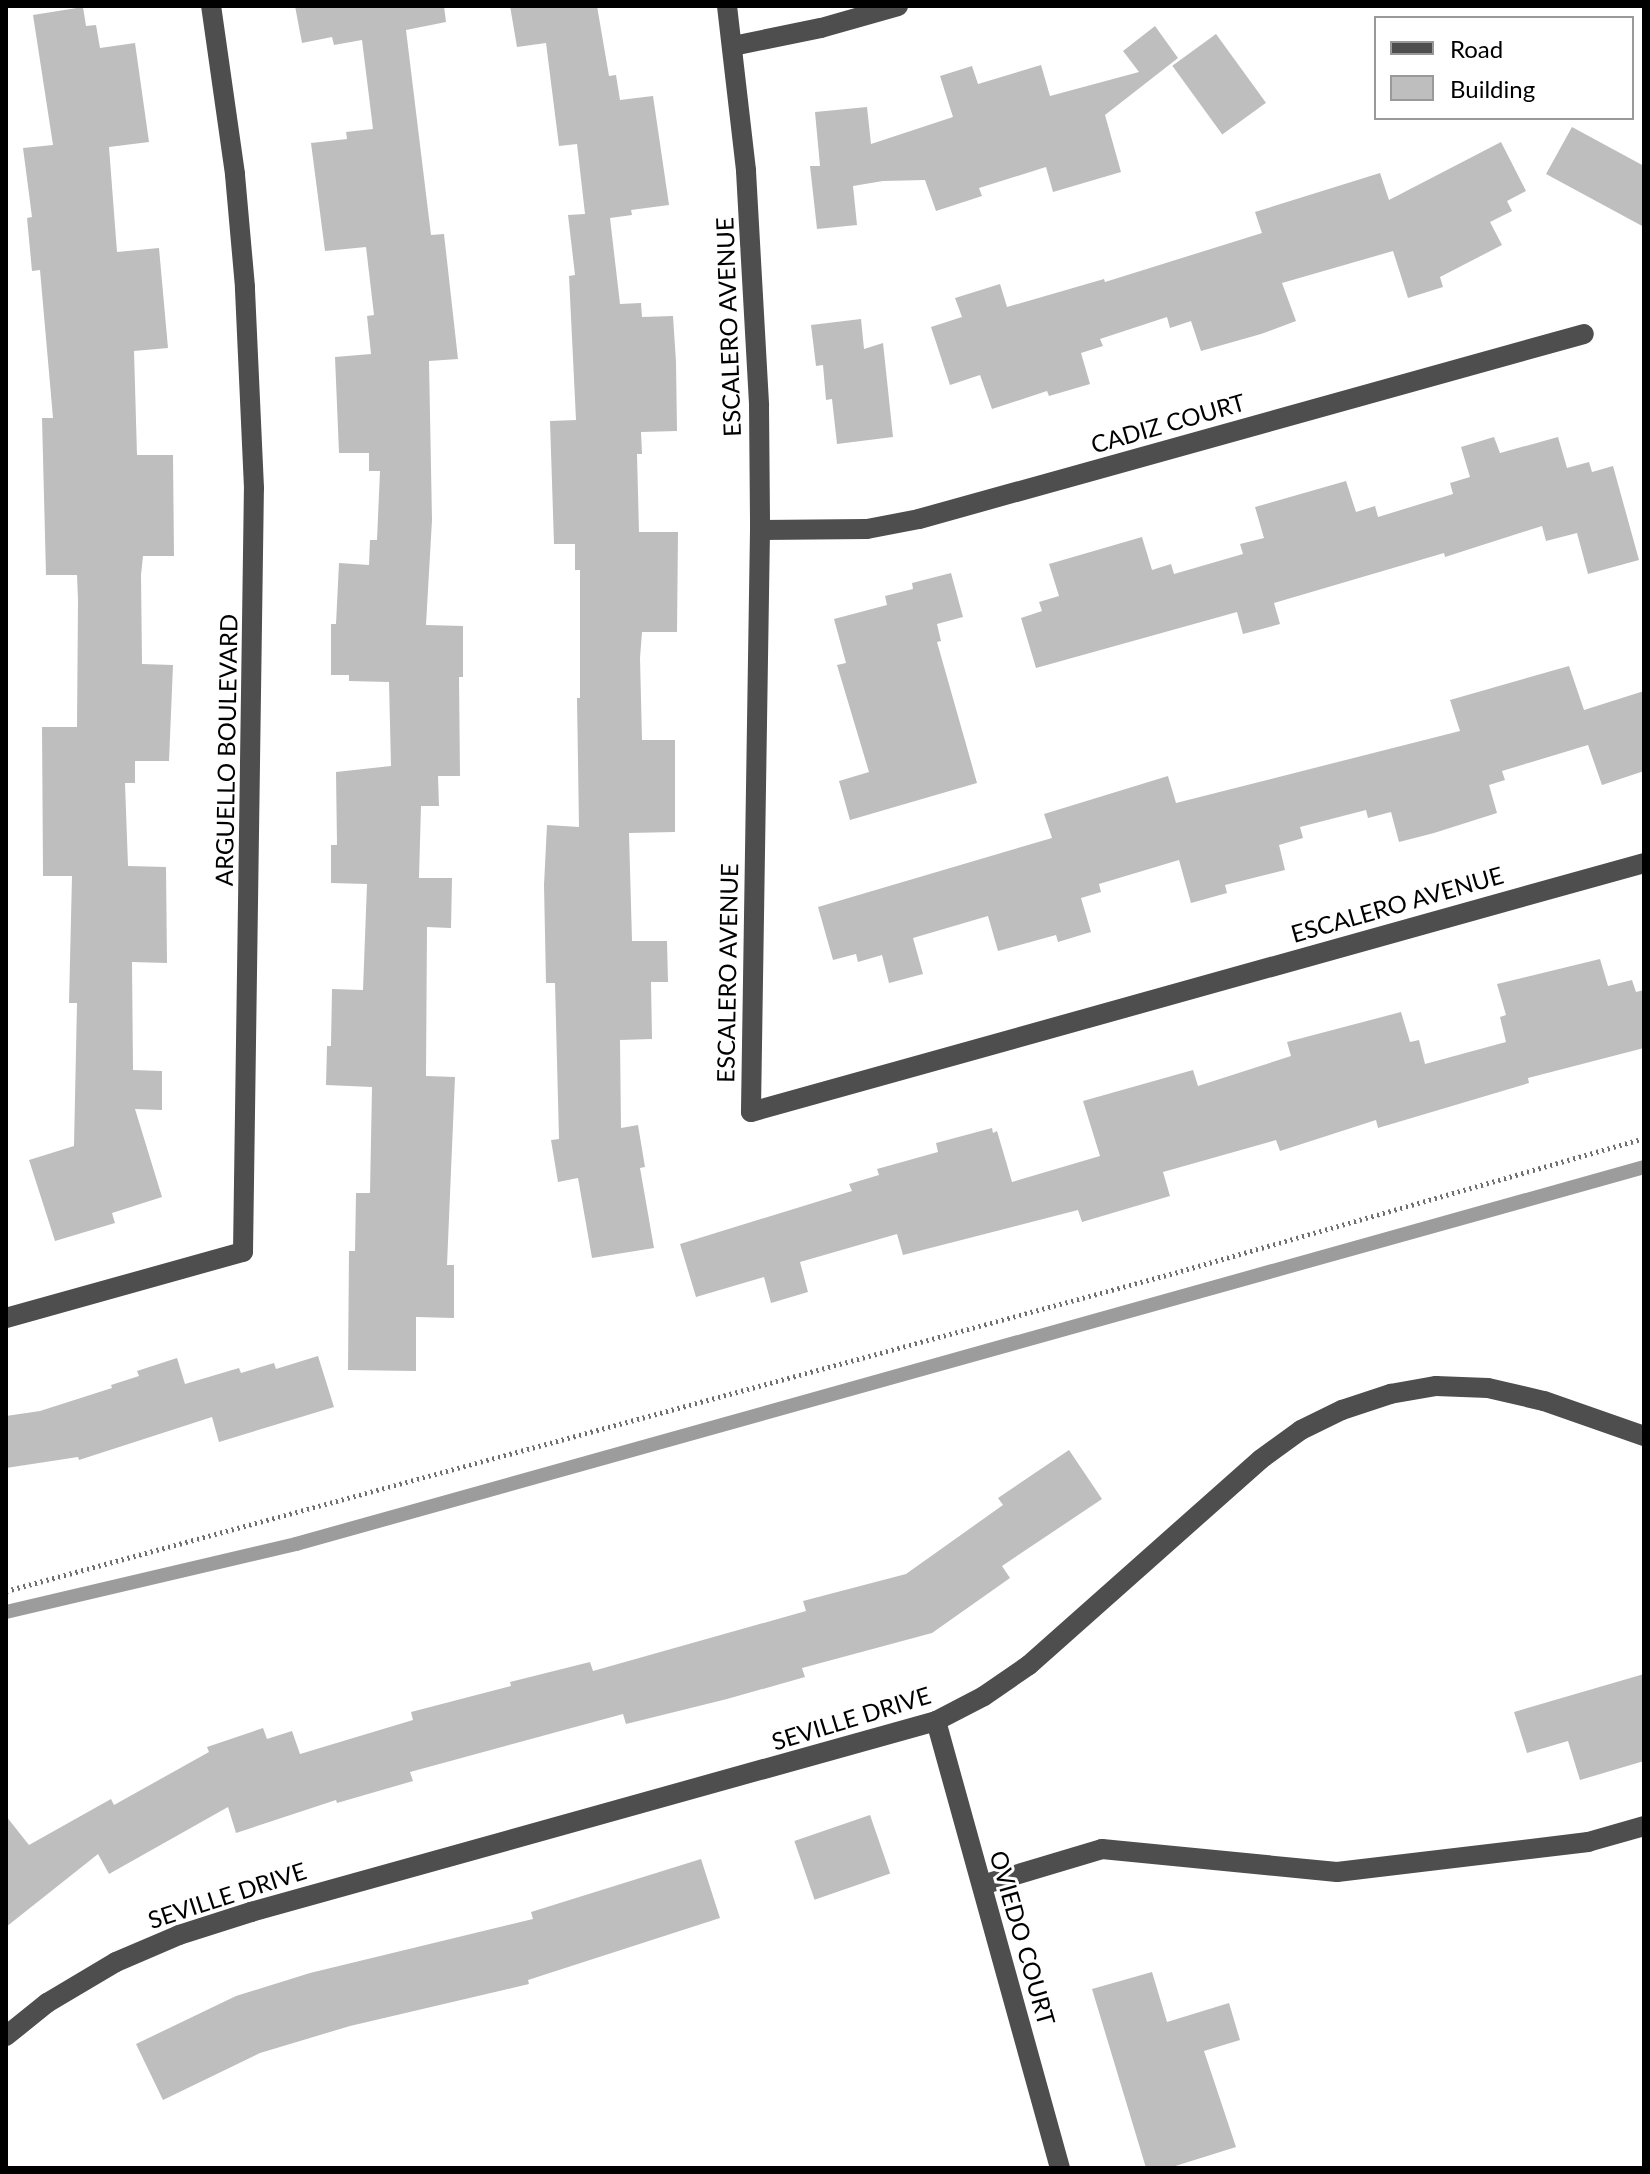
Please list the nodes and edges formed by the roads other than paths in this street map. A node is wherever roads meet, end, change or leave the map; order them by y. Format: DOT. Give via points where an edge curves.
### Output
graph roads {
  1 [pos="211,6"];
  2 [pos="727,6"];
  3 [pos="898,6"];
  4 [pos="733,46"];
  5 [pos="1584,334"];
  6 [pos="760,530"];
  7 [pos="1644,863"];
  8 [pos="6,1318"];
  9 [pos="1644,1436"];
  10 [pos="936,1721"];
  11 [pos="1644,1826"];
  12 [pos="982,1885"];
  13 [pos="6,2036"];
  14 [pos="1060,2168"];
  1 -- 8 [label="street, ARGUELLO BOULEVARD" via="235,174 254,488 243,1252"];
  2 -- 4 [label="street, ESCALERO AVENUE"];
  3 -- 4 [label="street"];
  4 -- 6 [label="street, ESCALERO AVENUE" via="755,291"];
  5 -- 6 [label="street, CADIZ COURT" via="919,519 867,529"];
  6 -- 7 [label="street, ESCALERO AVENUE" via="751,1112"];
  9 -- 10 [label="street, SEVILLE DRIVE" via="1544,1401 1488,1388 1436,1386 1342,1410 1301,1430 1261,1459 1029,1665"];
  10 -- 12 [label="street, OVIEDO COURT"];
  10 -- 13 [label="street, SEVILLE DRIVE" via="179,1935 116,1962 47,2003"];
  11 -- 12 [label="street" via="1588,1842 1337,1872 1102,1849"];
  12 -- 14 [label="street, OVIEDO COURT"];
}
